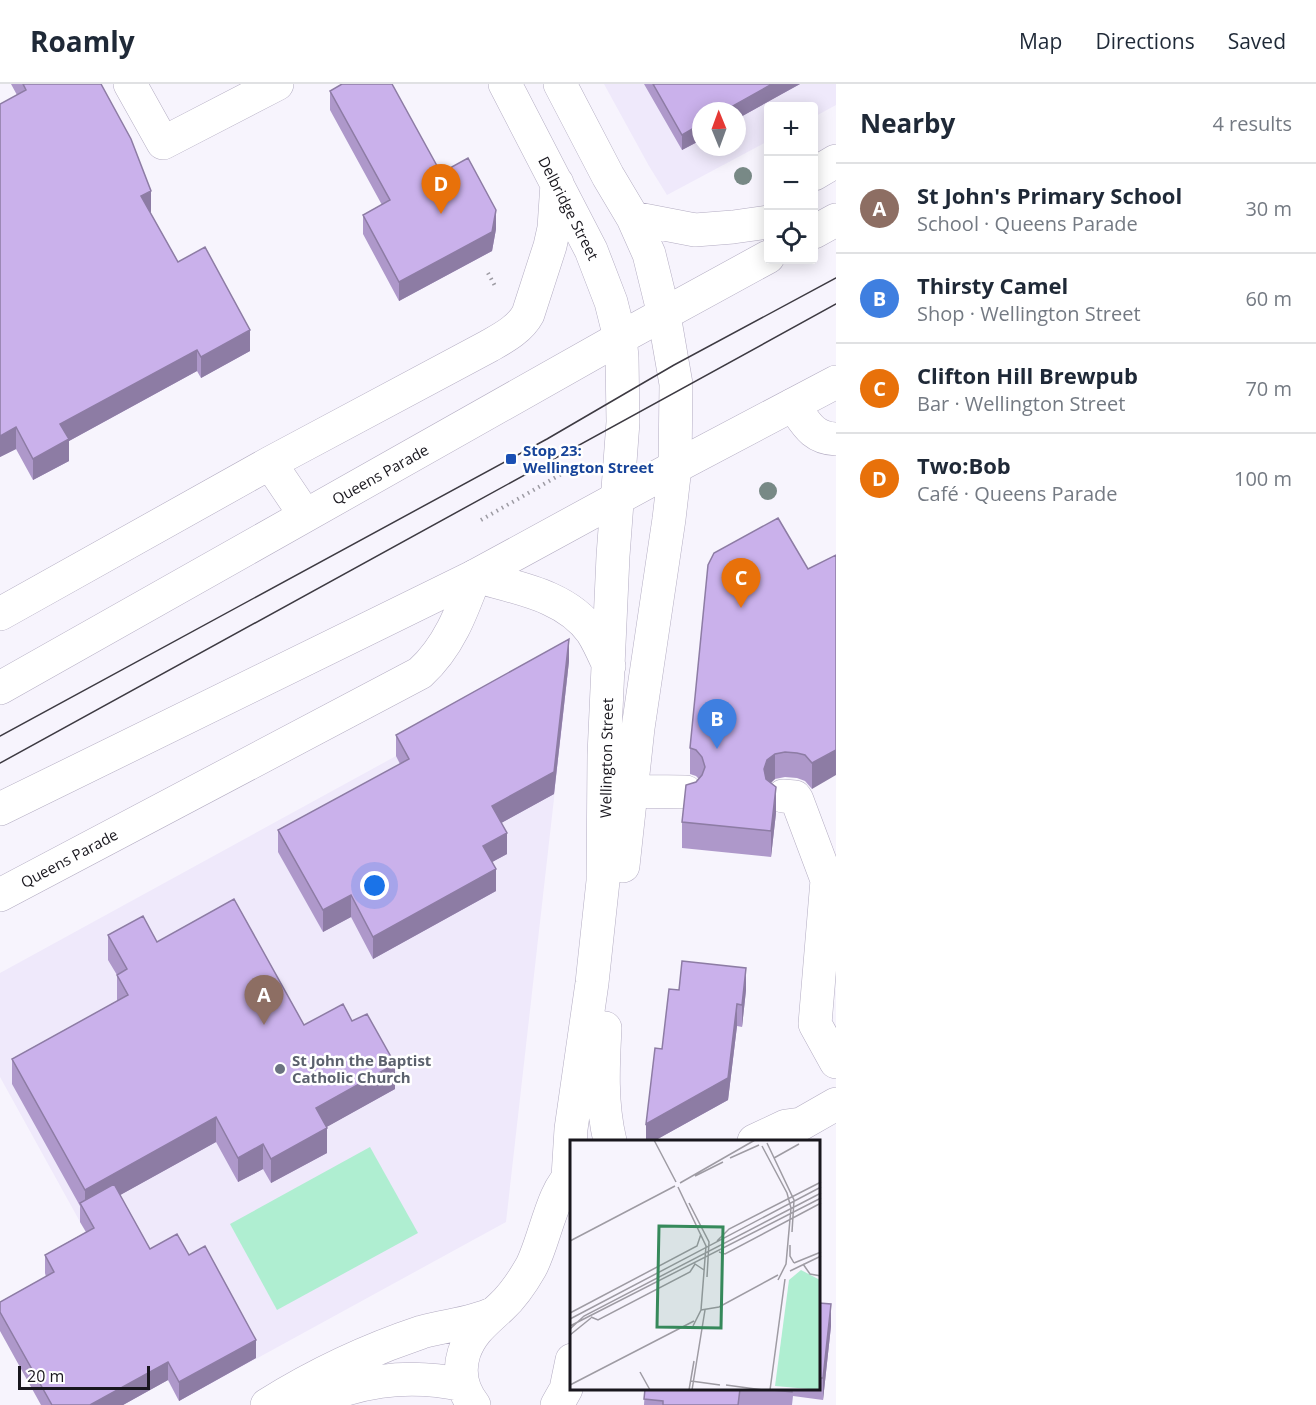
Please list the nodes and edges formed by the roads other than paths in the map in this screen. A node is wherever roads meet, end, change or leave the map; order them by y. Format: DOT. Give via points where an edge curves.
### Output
graph roads {
  1 [pos="130,84"];
  2 [pos="277,84"];
  3 [pos="505,84"];
  4 [pos="560,84"];
  5 [pos="836,160"];
  6 [pos="818,171"];
  7 [pos="558,183"];
  8 [pos="633,218"];
  9 [pos="836,220"];
  10 [pos="764,223"];
  11 [pos="818,229"];
  12 [pos="764,252"];
  13 [pos="664,315"];
  14 [pos="620,338"];
  15 [pos="836,382"];
  16 [pos="793,405"];
  17 [pos="836,440"];
  18 [pos="270,463"];
  19 [pos="675,467"];
  20 [pos="616,499"];
  21 [pos="305,515"];
  22 [pos="475,576"];
  23 [pos="0,614"];
  24 [pos="609,666"];
  25 [pos="0,688"];
  26 [pos="618,792"];
  27 [pos="686,792"];
  28 [pos="783,796"];
  29 [pos="0,809"];
  30 [pos="831,889"];
  31 [pos="0,895"];
  32 [pos="836,1062"];
  33 [pos="836,1104"];
  34 [pos="792,1132"];
  35 [pos="571,1140"];
  36 [pos="610,1140"];
  37 [pos="756,1140"];
  38 [pos="570,1176"];
  39 [pos="494,1313"];
  40 [pos="469,1395"];
  41 [pos="267,1405"];
  42 [pos="302,1405"];
  1 -- 2 [label="street" via="163,143"];
  3 -- 7 [label="street, Delbridge Street"];
  4 -- 8 [label="street"];
  5 -- 6 [label="street"];
  7 -- 14 [label="street, Delbridge Street" via="602,276"];
  7 -- 18 [label="street" via="546,261 521,324 489,346"];
  8 -- 10 [label="street" via="695,230"];
  8 -- 13 [label="street" via="650,254"];
  9 -- 11 [label="street"];
  12 -- 13 [label="street, Queens Parade"];
  13 -- 14 [label="street, Queens Parade"];
  13 -- 19 [label="street, Wellington Street" via="676,384"];
  14 -- 20 [label="street, Wellington Street" via="624,395"];
  14 -- 21 [label="street, Queens Parade"];
  15 -- 16 [label="street"];
  16 -- 17 [label="street" via="812,431 824,439"];
  16 -- 19 [label="street"];
  18 -- 21 [label="street"];
  18 -- 23 [label="street"];
  19 -- 20 [label="street"];
  19 -- 26 [label="street, Wellington Street" via="638,728"];
  20 -- 22 [label="street"];
  20 -- 24 [label="street, Wellington Street"];
  21 -- 25 [label="street, Queens Parade"];
  22 -- 24 [label="street" via="566,606 591,631"];
  22 -- 29 [label="street"];
  22 -- 31 [label="street, Queens Parade" via="444,646 420,673"];
  24 -- 26 [label="street, Wellington Street" via="604,755"];
  26 -- 27 [label="street"];
  26 -- 35 [label="street, Wellington Street"];
  26 -- 36 [label="street, Wellington Street" via="603,1054"];
  28 -- 30 [label="street" via="797,800"];
  30 -- 32 [label="street" via="815,1024"];
  33 -- 34 [label="street"];
  34 -- 37 [label="street" via="786,1126"];
  38 -- 39 [label="street" via="560,1190 531,1267 510,1298"];
  39 -- 40 [label="street" via="476,1329 467,1345 461,1367"];
  39 -- 41 [label="street" via="400,1340 320,1374"];
  40 -- 42 [label="street" via="436,1380 413,1379 370,1382"];
}
